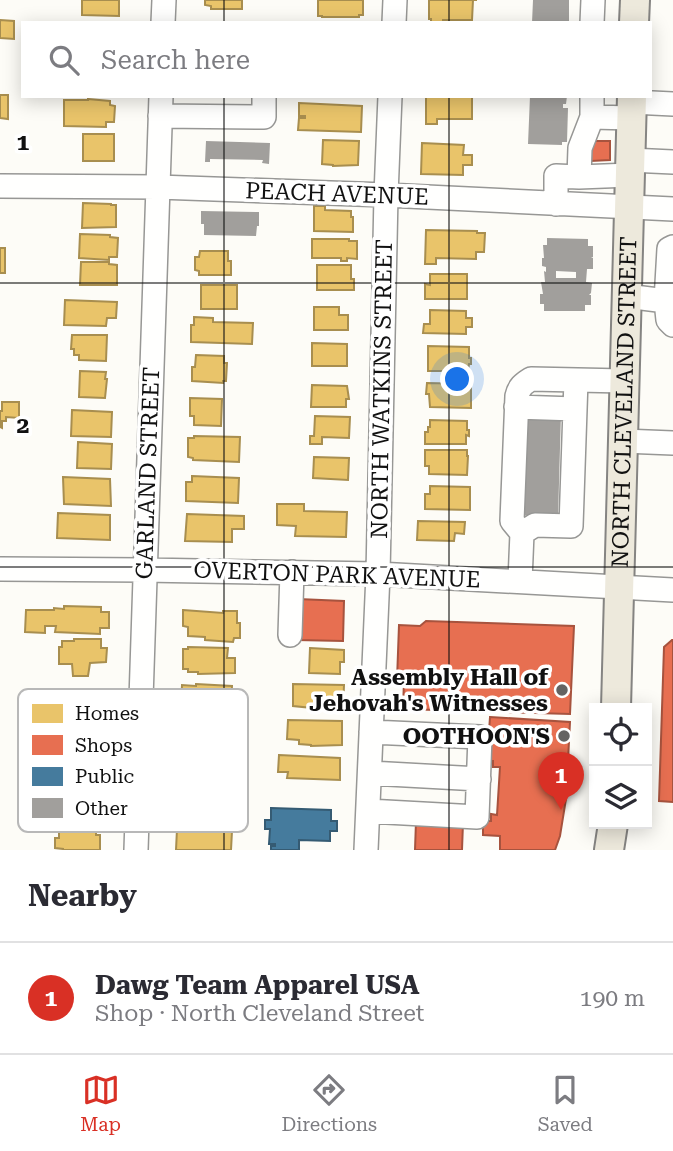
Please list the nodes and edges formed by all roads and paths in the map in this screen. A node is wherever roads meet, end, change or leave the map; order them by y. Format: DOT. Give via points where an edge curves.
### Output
graph roads {
  1 [pos="164,0"];
  2 [pos="395,0"];
  3 [pos="593,0"];
  4 [pos="635,0"];
  5 [pos="163,21"];
  6 [pos="394,21"];
  7 [pos="592,21"];
  8 [pos="634,21"];
  9 [pos="264,98"];
  10 [pos="390,98"];
  11 [pos="673,104"];
  12 [pos="632,105"];
  13 [pos="161,106"];
  14 [pos="592,107"];
  15 [pos="673,162"];
  16 [pos="630,168"];
  17 [pos="579,177"];
  18 [pos="0,186"];
  19 [pos="158,187"];
  20 [pos="386,195"];
  21 [pos="556,204"];
  22 [pos="629,207"];
  23 [pos="673,209"];
  24 [pos="673,247"];
  25 [pos="626,296"];
  26 [pos="666,302"];
  27 [pos="673,325"];
  28 [pos="576,380"];
  29 [pos="624,381"];
  30 [pos="516,407"];
  31 [pos="575,409"];
  32 [pos="623,441"];
  33 [pos="673,443"];
  34 [pos="523,533"];
  35 [pos="0,569"];
  36 [pos="144,569"];
  37 [pos="292,572"];
  38 [pos="378,574"];
  39 [pos="520,581"];
  40 [pos="620,586"];
  41 [pos="673,590"];
  42 [pos="290,635"];
  43 [pos="140,689"];
  44 [pos="616,703"];
  45 [pos="371,732"];
  46 [pos="370,773"];
  47 [pos="479,779"];
  48 [pos="368,811"];
  49 [pos="612,829"];
  50 [pos="136,832"];
  51 [pos="135,850"];
  52 [pos="366,850"];
  53 [pos="609,850"];
  1 -- 5 [label="street"];
  2 -- 6 [label="street"];
  3 -- 7 [label="street"];
  4 -- 8 [label="main road"];
  9 -- 13 [label="street" via="264,117"];
  10 -- 20 [label="street, NORTH WATKINS STREET"];
  11 -- 12 [label="street"];
  12 -- 14 [label="street"];
  12 -- 16 [label="main road, NORTH CLEVELAND STREET"];
  13 -- 19 [label="street, GARLAND STREET"];
  14 -- 17 [label="street" via="580,148"];
  15 -- 16 [label="street"];
  16 -- 17 [label="street"];
  16 -- 22 [label="main road, NORTH CLEVELAND STREET"];
  17 -- 21 [label="street" via="556,176"];
  18 -- 19 [label="street, PEACH AVENUE"];
  19 -- 20 [label="street, PEACH AVENUE"];
  19 -- 36 [label="street, GARLAND STREET"];
  20 -- 21 [label="street, PEACH AVENUE"];
  20 -- 38 [label="street, NORTH WATKINS STREET"];
  21 -- 22 [label="street, PEACH AVENUE"];
  22 -- 23 [label="street, PEACH AVENUE"];
  22 -- 25 [label="main road, NORTH CLEVELAND STREET"];
  24 -- 26 [label="street" via="669,250"];
  25 -- 26 [label="street"];
  25 -- 29 [label="main road, NORTH CLEVELAND STREET"];
  26 -- 27 [label="street"];
  28 -- 29 [label="street"];
  28 -- 30 [label="street" via="531,379 519,389"];
  28 -- 31 [label="street"];
  29 -- 32 [label="main road, NORTH CLEVELAND STREET"];
  30 -- 31 [label="street"];
  30 -- 34 [label="street" via="512,521"];
  31 -- 34 [label="street" via="571,526 535,524"];
  32 -- 33 [label="street"];
  32 -- 40 [label="main road, NORTH CLEVELAND STREET"];
  34 -- 39 [label="street"];
  35 -- 36 [label="street, OVERTON PARK AVENUE"];
  36 -- 37 [label="street, OVERTON PARK AVENUE"];
  36 -- 43 [label="street, GARLAND STREET"];
  37 -- 38 [label="street, OVERTON PARK AVENUE"];
  37 -- 42 [label="street"];
  38 -- 39 [label="street, OVERTON PARK AVENUE"];
  38 -- 45 [label="street, NORTH WATKINS STREET"];
  39 -- 40 [label="street, OVERTON PARK AVENUE"];
  40 -- 41 [label="street, OVERTON PARK AVENUE"];
  40 -- 44 [label="main road, NORTH CLEVELAND STREET"];
  45 -- 46 [label="street, NORTH WATKINS STREET"];
  45 -- 47 [label="street" via="480,737"];
  46 -- 47 [label="street"];
  46 -- 48 [label="street, NORTH WATKINS STREET"];
  47 -- 48 [label="street" via="477,817"];
  48 -- 52 [label="street, NORTH WATKINS STREET"];
  49 -- 53 [label="main road"];
  50 -- 51 [label="street, GARLAND STREET"];
}
